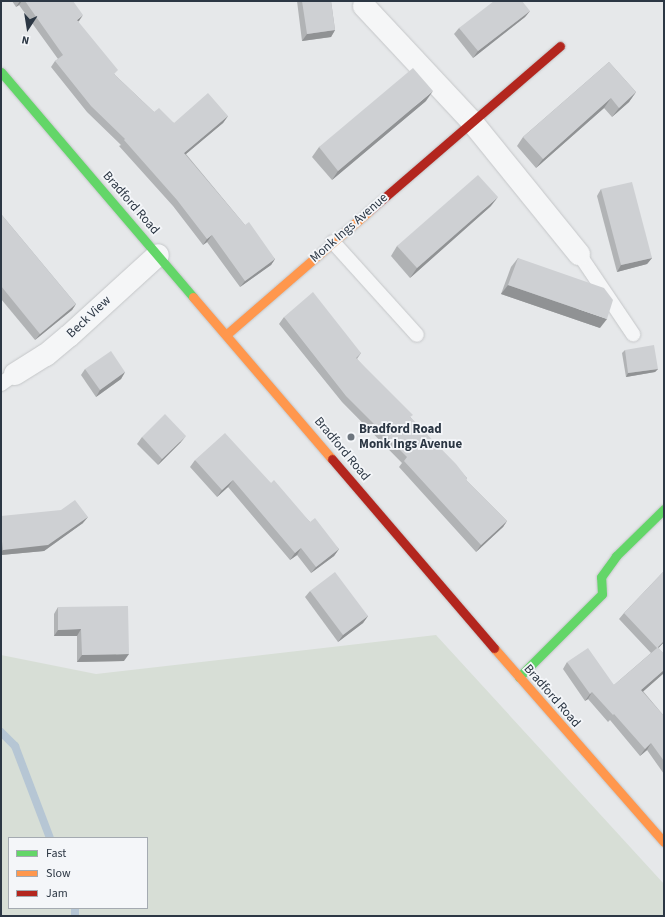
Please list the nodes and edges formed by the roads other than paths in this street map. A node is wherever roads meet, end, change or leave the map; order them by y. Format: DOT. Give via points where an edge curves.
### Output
graph roads {
  1 [pos="364,6"];
  2 [pos="560,46"];
  3 [pos="1,72"];
  4 [pos="472,122"];
  5 [pos="334,242"];
  6 [pos="579,254"];
  7 [pos="158,255"];
  8 [pos="227,334"];
  9 [pos="633,334"];
  10 [pos="417,335"];
  11 [pos="8,379"];
  12 [pos="664,509"];
  13 [pos="519,677"];
  14 [pos="664,842"];
  1 -- 4 [label="street"];
  2 -- 4 [label="main road, Monk Ings Avenue"];
  3 -- 7 [label="main road, Bradford Road"];
  4 -- 5 [label="main road, Monk Ings Avenue"];
  4 -- 6 [label="street"];
  5 -- 8 [label="main road, Monk Ings Avenue"];
  5 -- 10 [label="lane"];
  6 -- 9 [label="lane"];
  7 -- 8 [label="main road, Bradford Road"];
  7 -- 11 [label="street, Beck View" via="63,341"];
  8 -- 13 [label="main road, Bradford Road"];
  12 -- 13 [label="main road" via="616,556 601,577 602,594"];
  13 -- 14 [label="main road, Bradford Road"];
}
